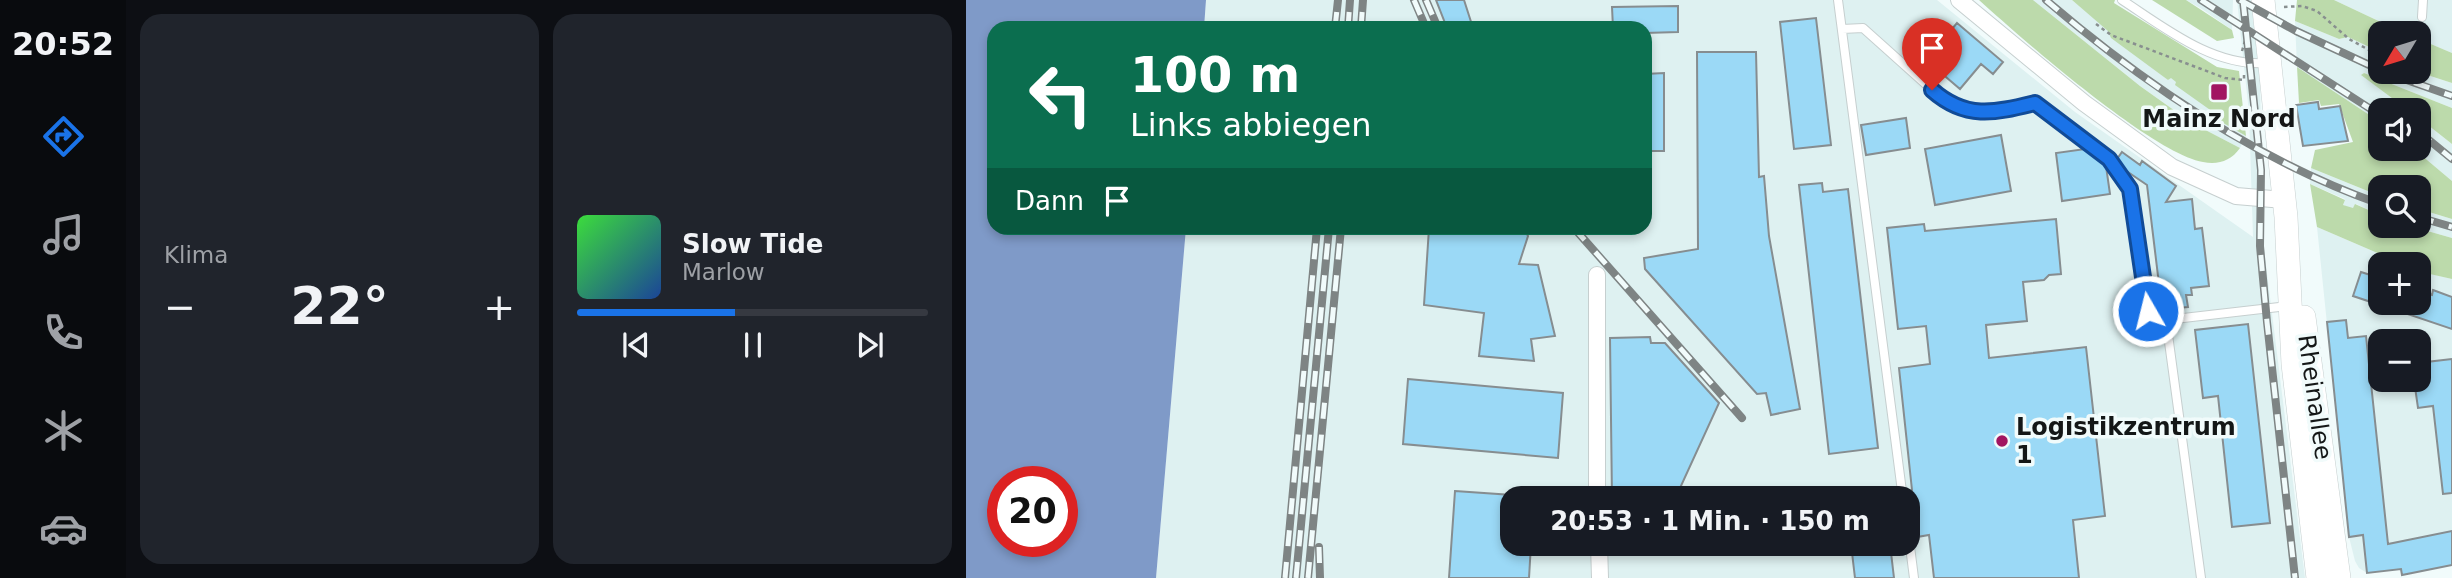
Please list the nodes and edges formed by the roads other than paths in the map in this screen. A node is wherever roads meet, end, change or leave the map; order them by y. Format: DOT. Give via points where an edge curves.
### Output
graph roads {
  1 [pos="1838,0"];
  2 [pos="1959,0"];
  3 [pos="2122,0"];
  4 [pos="2423,0"];
  5 [pos="2273,4"];
  6 [pos="2423,18"];
  7 [pos="1842,29"];
  8 [pos="2269,63"];
  9 [pos="2285,209"];
  10 [pos="1597,275"];
  11 [pos="2288,306"];
  12 [pos="2165,320"];
  13 [pos="1597,486"];
  14 [pos="1901,486"];
  15 [pos="1599,556"];
  16 [pos="1911,556"];
  17 [pos="1600,578"];
  18 [pos="1914,578"];
  19 [pos="2201,578"];
  20 [pos="2318,578"];
  21 [pos="2339,578"];
  1 -- 7 [label="lane"];
  2 -- 9 [label="street" via="2084,103 2172,167 2236,196"];
  3 -- 8 [label="lane" via="2175,35 2220,57"];
  4 -- 6 [label="lane"];
  5 -- 8 [label="main road, Rheinallee"];
  7 -- 12 [label="lane" via="1863,28 1949,105 1990,114 2035,103 2109,159 2130,189 2148,311"];
  7 -- 14 [label="lane"];
  8 -- 9 [label="main road, Rheinallee"];
  9 -- 11 [label="main road, Rheinallee"];
  9 -- 21 [label="main road, Rheinallee" via="2301,292"];
  10 -- 13 [label="street"];
  11 -- 12 [label="lane"];
  11 -- 20 [label="main road, Rheinallee"];
  12 -- 19 [label="lane"];
  15 -- 17 [label="street"];
  16 -- 18 [label="lane"];
}
